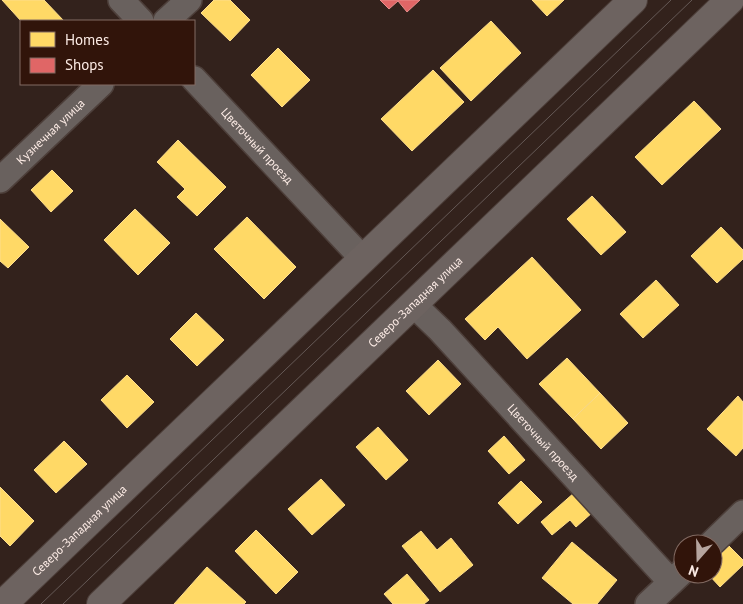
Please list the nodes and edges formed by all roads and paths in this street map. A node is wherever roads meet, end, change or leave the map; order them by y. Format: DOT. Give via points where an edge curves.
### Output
graph roads {
  1 [pos="121,0"];
  2 [pos="189,0"];
  3 [pos="633,0"];
  4 [pos="730,0"];
  5 [pos="139,20"];
  6 [pos="167,20"];
  7 [pos="195,79"];
  8 [pos="99,85"];
  9 [pos="0,180"];
  10 [pos="363,259"];
  11 [pos="413,304"];
  12 [pos="743,513"];
  13 [pos="721,534"];
  14 [pos="673,572"];
  15 [pos="673,580"];
  16 [pos="3,604"];
  17 [pos="100,604"];
  18 [pos="648,604"];
  1 -- 5 [label="street"];
  2 -- 6 [label="street"];
  3 -- 10 [label="main road, Северо-Западная улица"];
  4 -- 11 [label="main road, Северо-Западная улица"];
  7 -- 10 [label="street, Цветочный проезд"];
  8 -- 9 [label="street, Кузнечная улица"];
  10 -- 16 [label="main road, Северо-Западная улица"];
  11 -- 14 [label="street, Цветочный проезд"];
  11 -- 17 [label="main road, Северо-Западная улица"];
  12 -- 13 [label="street"];
  15 -- 18 [label="street"];
}
